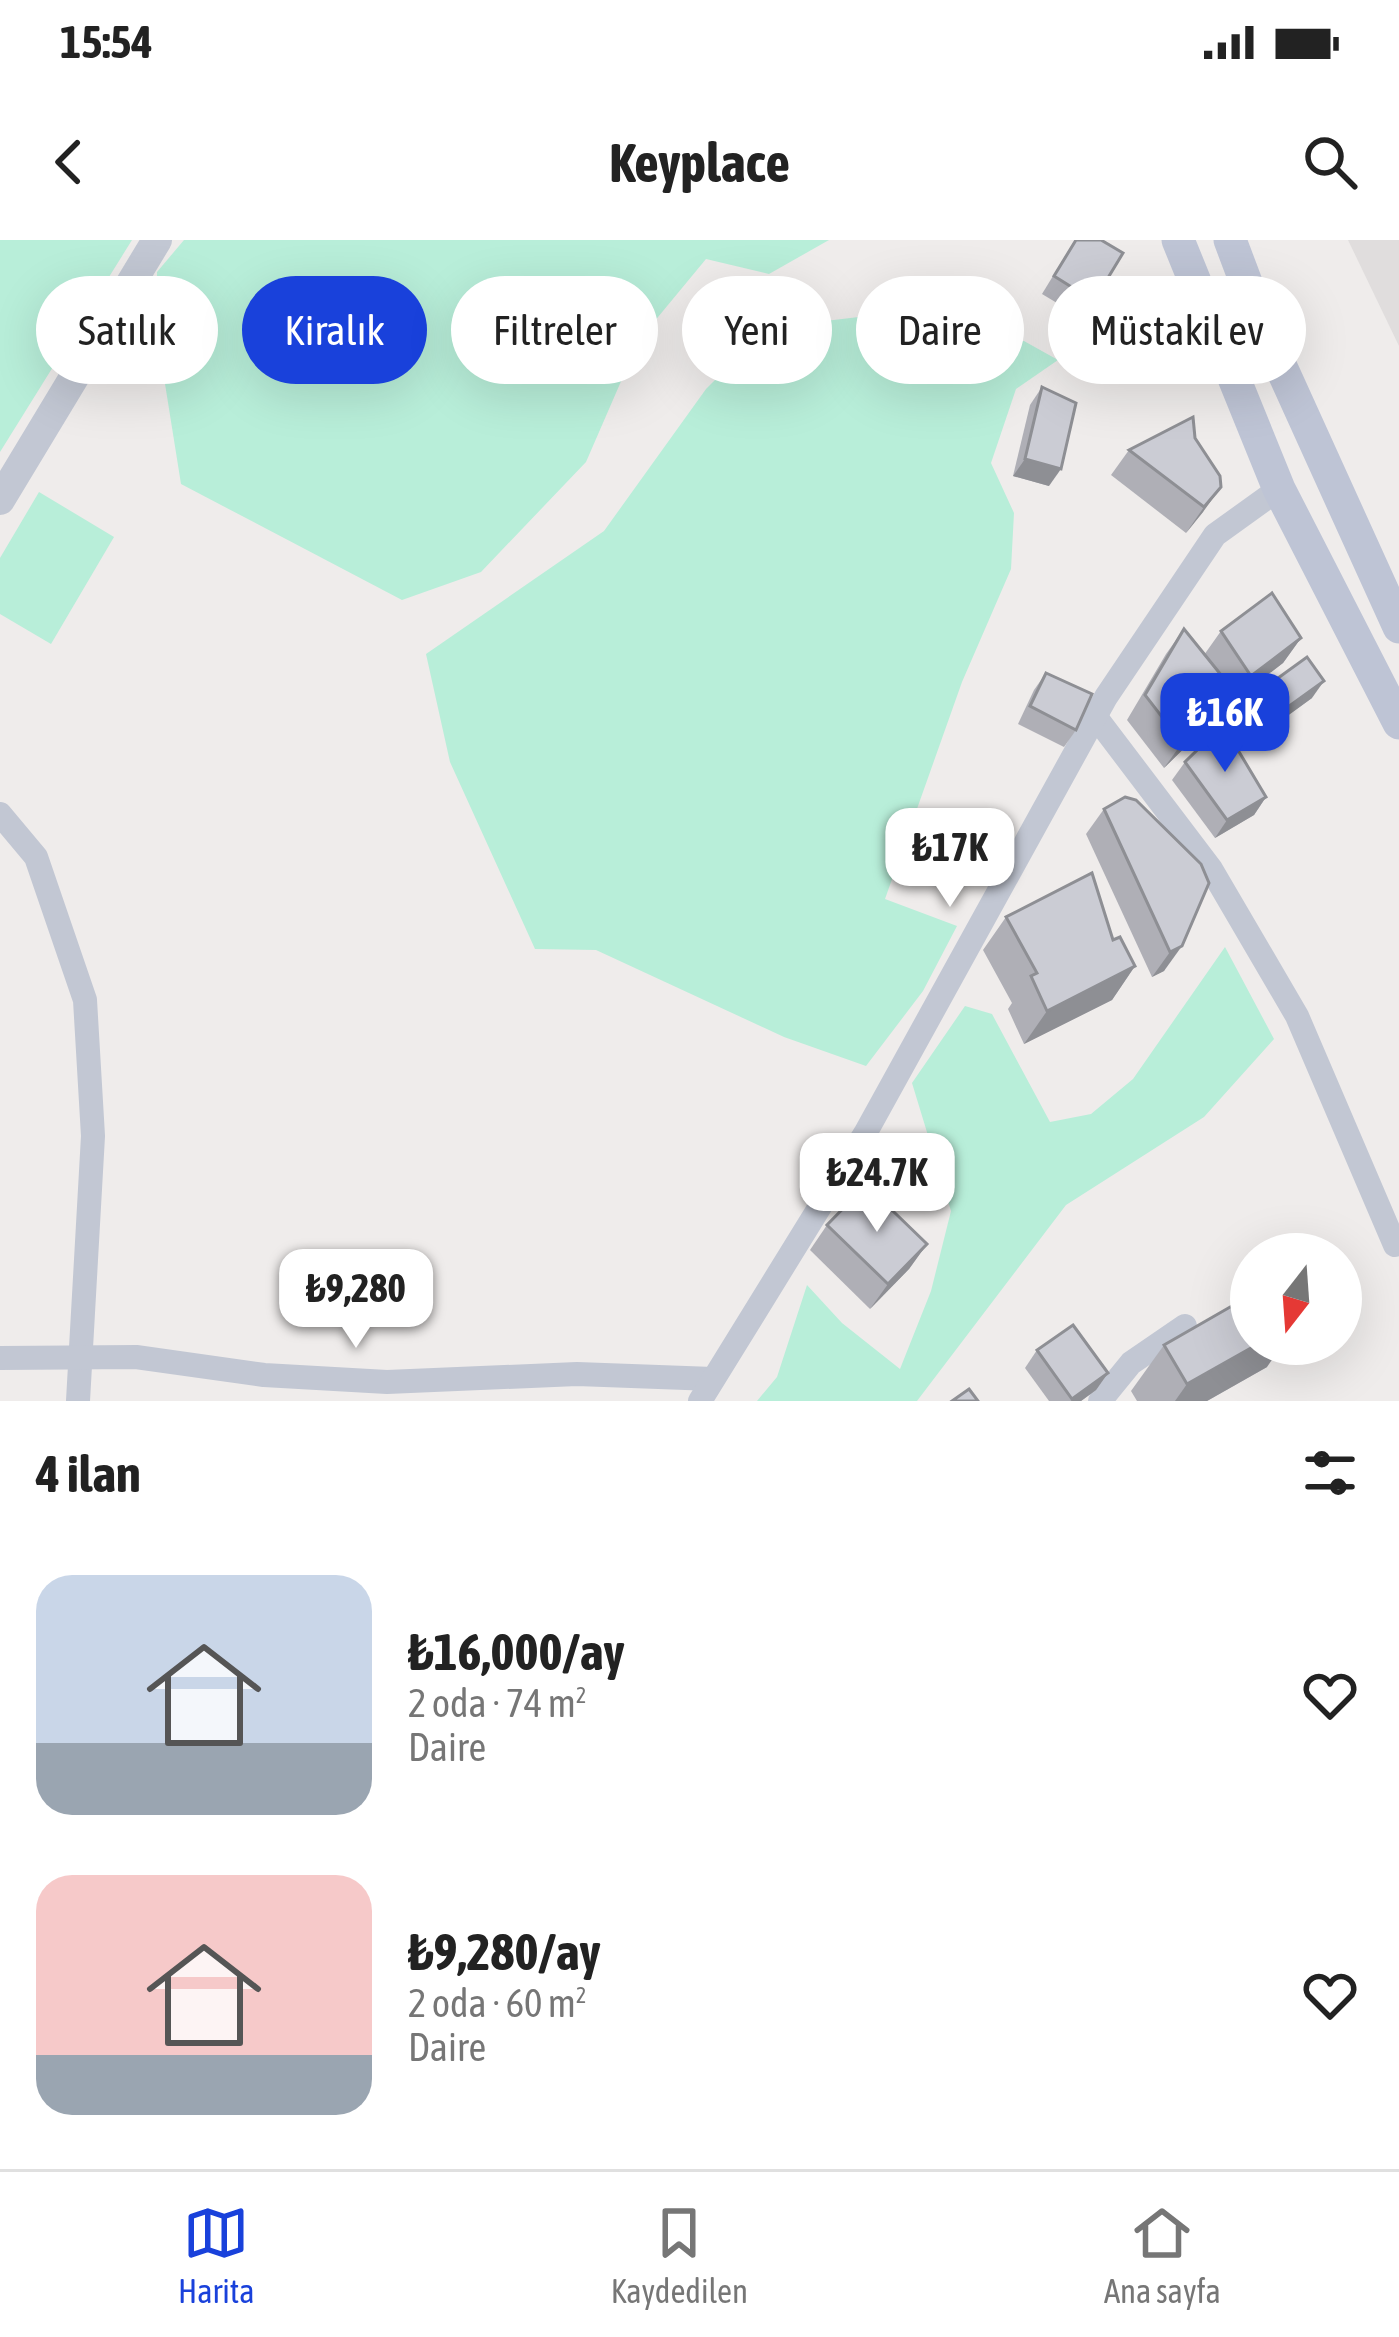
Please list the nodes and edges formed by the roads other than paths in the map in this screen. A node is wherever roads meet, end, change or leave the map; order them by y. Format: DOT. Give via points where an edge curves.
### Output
graph roads {
  1 [pos="158,240"];
  2 [pos="1178,240"];
  3 [pos="1230,240"];
  4 [pos="1280,489"];
  5 [pos="0,500"];
  6 [pos="1390,589"];
  7 [pos="1399,627"];
  8 [pos="1095,716"];
  9 [pos="1399,723"];
  10 [pos="0,814"];
  11 [pos="1395,1245"];
  12 [pos="1185,1326"];
  13 [pos="81,1357"];
  14 [pos="0,1358"];
  15 [pos="706,1390"];
  16 [pos="78,1401"];
  17 [pos="1100,1401"];
  1 -- 5 [label="street"];
  2 -- 4 [label="main road"];
  3 -- 6 [label="main road"];
  4 -- 8 [label="street" via="1215,536"];
  4 -- 9 [label="main road"];
  6 -- 7 [label="main road"];
  8 -- 11 [label="street" via="1211,869 1297,1016"];
  8 -- 15 [label="street" via="866,1132"];
  10 -- 13 [label="street" via="36,856 85,1000 93,1136"];
  12 -- 17 [label="street" via="1130,1363"];
  13 -- 14 [label="street"];
  13 -- 15 [label="street" via="387,1382 578,1373"];
  13 -- 16 [label="street"];
}
